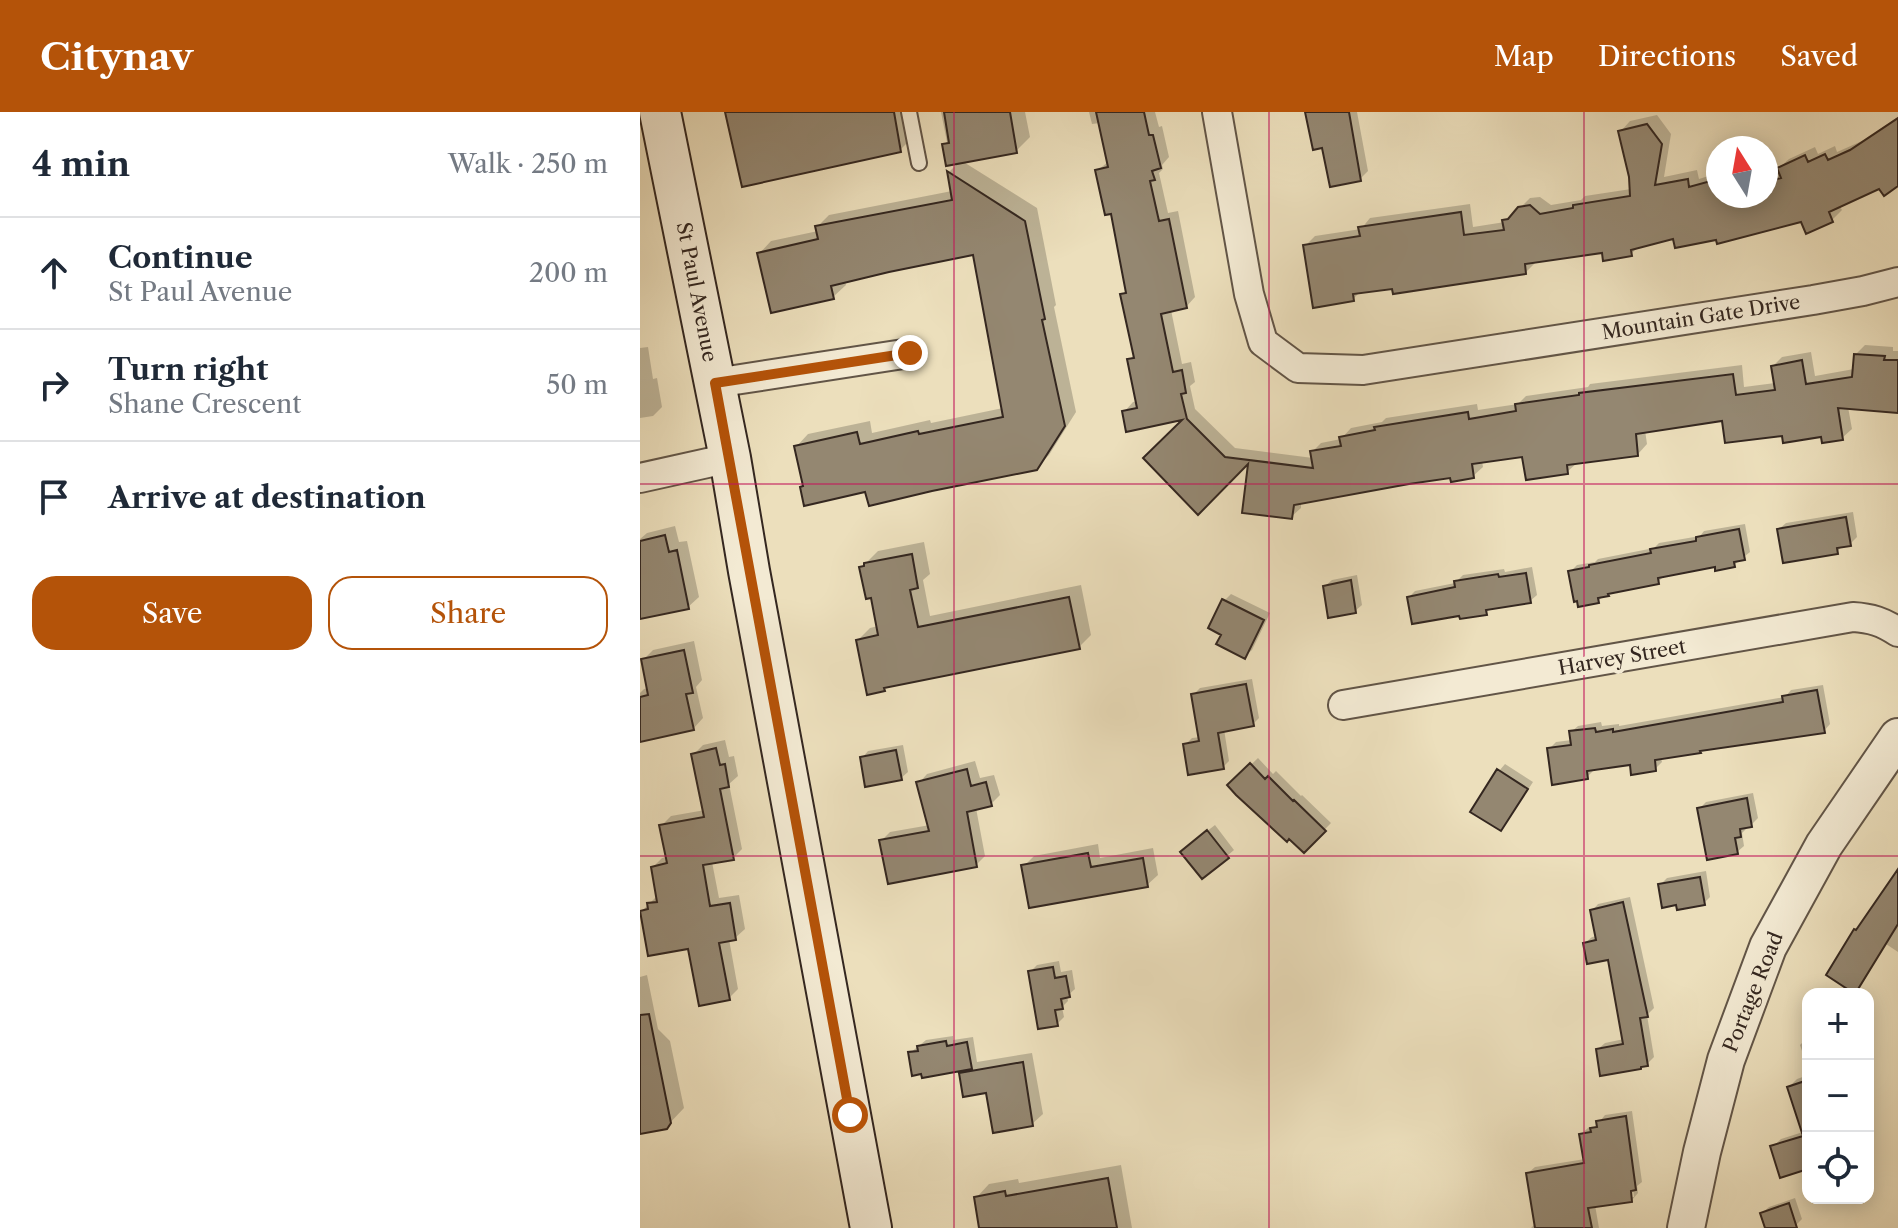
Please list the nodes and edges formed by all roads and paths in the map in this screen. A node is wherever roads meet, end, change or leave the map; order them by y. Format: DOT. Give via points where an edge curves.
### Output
graph roads {
  1 [pos="660,112"];
  2 [pos="909,112"];
  3 [pos="1217,112"];
  4 [pos="640,118"];
  5 [pos="919,163"];
  6 [pos="1898,282"];
  7 [pos="910,353"];
  8 [pos="715,383"];
  9 [pos="730,458"];
  10 [pos="640,478"];
  11 [pos="1898,632"];
  12 [pos="1343,705"];
  13 [pos="1898,737"];
  14 [pos="871,1228"];
  15 [pos="1686,1228"];
  1 -- 4 [label="street"];
  1 -- 8 [label="main road, St Paul Avenue"];
  2 -- 5 [label="lane"];
  3 -- 6 [label="street, Mountain Gate Drive" via="1249,294 1263,342 1298,368 1363,370"];
  7 -- 8 [label="street"];
  8 -- 9 [label="main road, St Paul Avenue"];
  9 -- 10 [label="street"];
  9 -- 14 [label="main road, St Paul Avenue"];
  11 -- 12 [label="street, Harvey Street" via="1883,622 1853,617"];
  13 -- 15 [label="street, Portage Road" via="1824,845 1768,947 1726,1060"];
}
